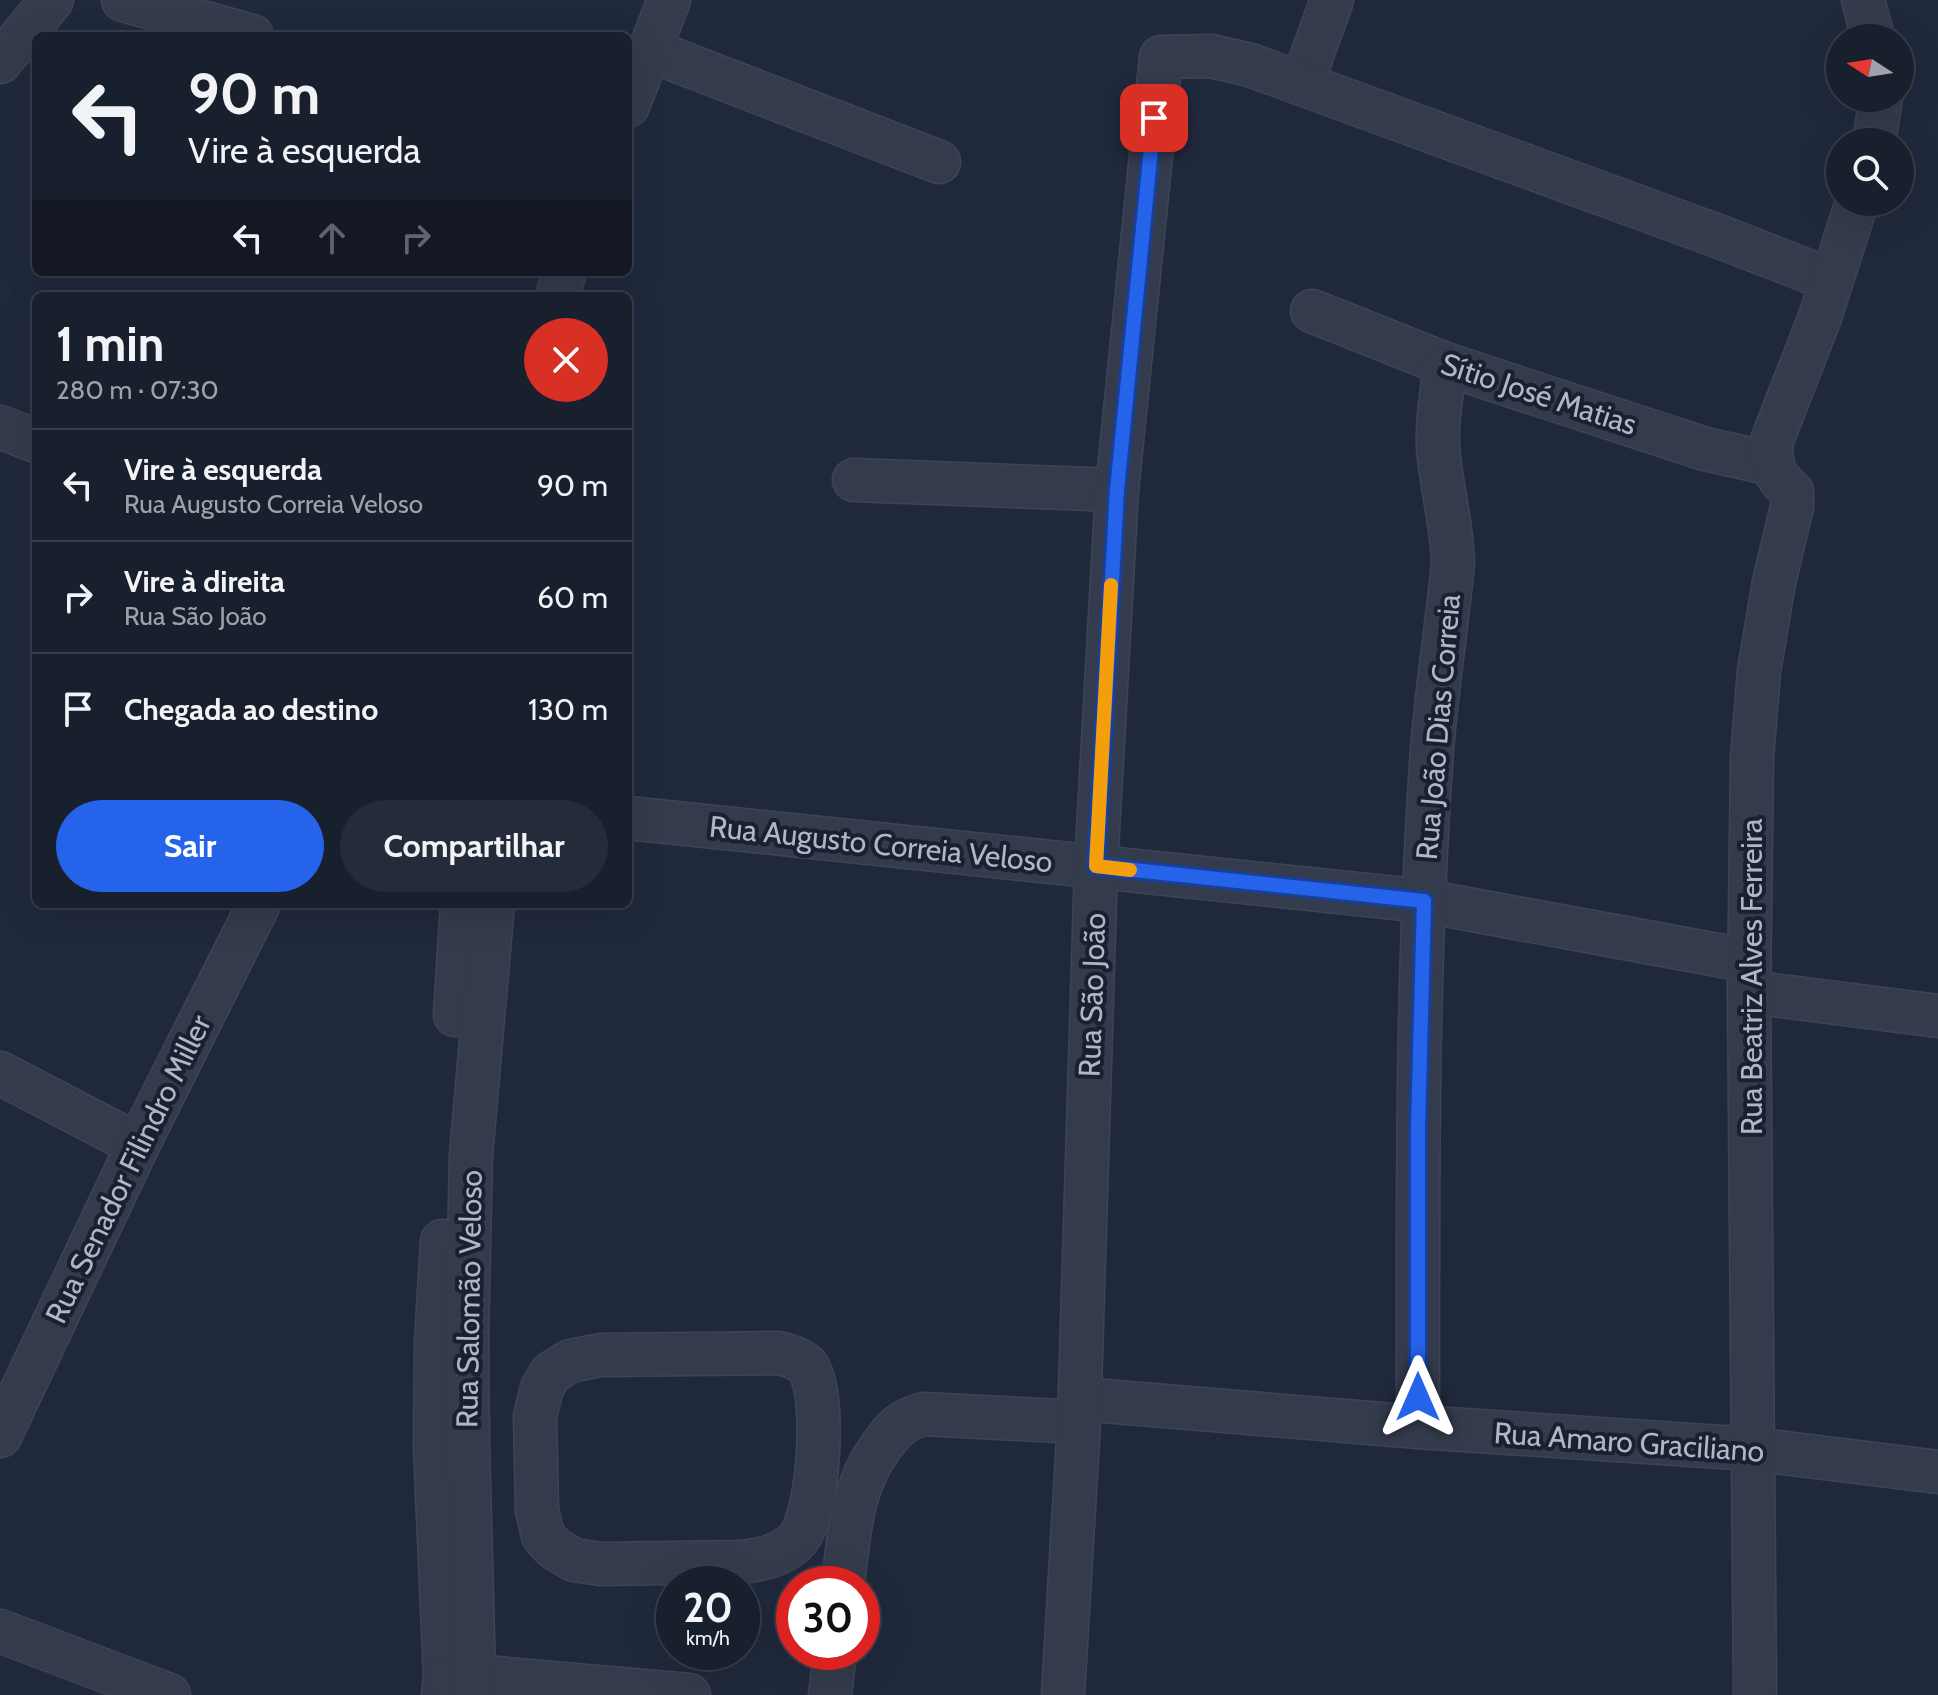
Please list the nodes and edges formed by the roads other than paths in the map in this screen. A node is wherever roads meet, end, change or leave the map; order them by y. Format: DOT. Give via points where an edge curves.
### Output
graph roads {
  1 [pos="52,0"];
  2 [pos="123,0"];
  3 [pos="669,0"];
  4 [pos="1332,0"];
  5 [pos="1863,0"];
  6 [pos="1869,24"];
  7 [pos="238,32"];
  8 [pos="649,50"];
  9 [pos="0,62"];
  10 [pos="1302,83"];
  11 [pos="632,95"];
  12 [pos="939,162"];
  13 [pos="1852,216"];
  14 [pos="1831,280"];
  15 [pos="1312,311"];
  16 [pos="1445,364"];
  17 [pos="1772,464"];
  18 [pos="854,480"];
  19 [pos="1117,490"];
  20 [pos="632,818"];
  21 [pos="1096,866"];
  22 [pos="1424,901"];
  23 [pos="257,908"];
  24 [pos="462,908"];
  25 [pos="493,908"];
  26 [pos="1750,976"];
  27 [pos="1938,1016"];
  28 [pos="0,1073"];
  29 [pos="138,1145"];
  30 [pos="1079,1410"];
  31 [pos="1418,1427"];
  32 [pos="0,1436"];
  33 [pos="1752,1449"];
  34 [pos="1938,1472"];
  35 [pos="818,1474"];
  36 [pos="861,1482"];
  37 [pos="845,1566"];
  38 [pos="0,1631"];
  39 [pos="833,1670"];
  40 [pos="459,1686"];
  41 [pos="169,1695"];
  42 [pos="689,1695"];
  43 [pos="830,1695"];
  44 [pos="1063,1695"];
  45 [pos="1755,1695"];
  1 -- 9 [label="street"];
  2 -- 7 [label="street"];
  3 -- 8 [label="street"];
  4 -- 10 [label="street"];
  5 -- 6 [label="street"];
  8 -- 11 [label="street"];
  8 -- 12 [label="street"];
  10 -- 14 [label="street"];
  10 -- 19 [label="street, Rua São João" via="1211,56 1161,57"];
  13 -- 14 [label="street"];
  14 -- 17 [label="street" via="1771,443"];
  15 -- 16 [label="street, Sítio José Matias"];
  16 -- 17 [label="street, Sítio José Matias" via="1705,449"];
  16 -- 22 [label="street, Rua João Dias Correia" via="1439,457 1453,563 1432,747"];
  17 -- 26 [label="street, Rua Beatriz Alves Ferreira" via="1792,492 1792,507 1759,671 1752,758"];
  18 -- 19 [label="street"];
  19 -- 21 [label="street, Rua São João"];
  20 -- 21 [label="street, Rua Augusto Correia Veloso"];
  21 -- 22 [label="street, Rua Augusto Correia Veloso"];
  21 -- 30 [label="street, Rua São João"];
  22 -- 26 [label="street, Rua Augusto Correia Veloso"];
  22 -- 31 [label="street, Rua João Dias Correia"];
  23 -- 29 [label="street, Rua Senador Filindro Miller"];
  24 -- 40 [label="street, Rua Salomão Veloso" via="436,1342 435,1446"];
  25 -- 40 [label="street, Rua Salomão Veloso" via="471,1155"];
  26 -- 27 [label="street, Rua Augusto Correia Veloso"];
  26 -- 33 [label="street, Rua Beatriz Alves Ferreira"];
  28 -- 29 [label="street"];
  29 -- 32 [label="street, Rua Senador Filindro Miller"];
  30 -- 31 [label="street, Rua Amaro Graciliano"];
  30 -- 36 [label="street, Rua Amaro Graciliano" via="923,1414 888,1437"];
  30 -- 44 [label="street, Rua São João"];
  31 -- 33 [label="street, Rua Amaro Graciliano"];
  33 -- 34 [label="street, Rua Amaro Graciliano"];
  33 -- 45 [label="street, Rua Beatriz Alves Ferreira"];
  35 -- 35 [label="street" via="799,1538 763,1559 601,1564 574,1560 543,1536 537,1510 535,1416 542,1388 551,1373 570,1361 601,1355 793,1357 808,1366 818,1399"];
  35 -- 36 [label="street"];
  36 -- 37 [label="street"];
  38 -- 41 [label="street"];
  39 -- 43 [label="street"];
  40 -- 42 [label="street"];
}
